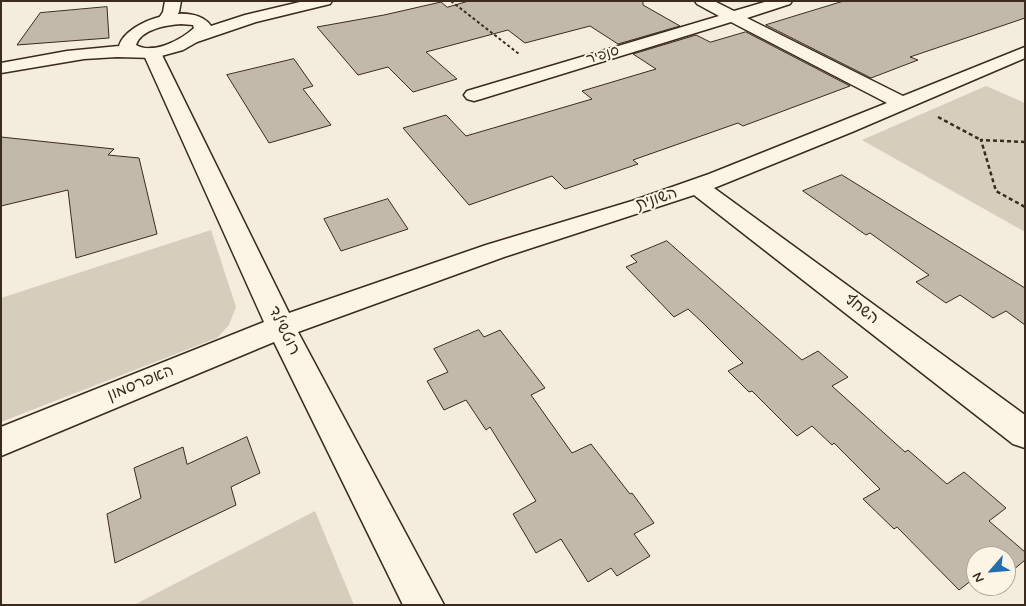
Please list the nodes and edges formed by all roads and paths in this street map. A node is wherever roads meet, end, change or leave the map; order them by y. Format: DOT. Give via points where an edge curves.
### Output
graph roads {
  1 [pos="173,1"];
  2 [pos="325,1"];
  3 [pos="451,1"];
  4 [pos="702,1"];
  5 [pos="786,1"];
  6 [pos="285,10"];
  7 [pos="733,17"];
  8 [pos="195,20"];
  9 [pos="165,21"];
  10 [pos="193,38"];
  11 [pos="140,46"];
  12 [pos="1025,52"];
  13 [pos="1,68"];
  14 [pos="545,74"];
  15 [pos="474,95"];
  16 [pos="906,102"];
  17 [pos="981,140"];
  18 [pos="1025,142"];
  19 [pos="697,186"];
  20 [pos="1025,207"];
  21 [pos="281,327"];
  22 [pos="1025,434"];
  23 [pos="1,442"];
  24 [pos="424,605"];
  1 -- 9 [label="street"];
  2 -- 6 [label="street"];
  3 -- 14 [label="path"];
  4 -- 7 [label="street"];
  5 -- 7 [label="street, סנפיר"];
  6 -- 8 [label="street"];
  6 -- 10 [label="street"];
  7 -- 14 [label="street, סנפיר"];
  7 -- 16 [label="street"];
  8 -- 9 [label="street"];
  8 -- 10 [label="street" via="203,26"];
  9 -- 11 [label="street" via="148,27"];
  10 -- 11 [label="street" via="178,46"];
  11 -- 13 [label="street"];
  11 -- 21 [label="street, רוטשילד"];
  12 -- 16 [label="street, השונית"];
  14 -- 15 [label="street, סנפיר"];
  16 -- 17 [label="path"];
  16 -- 19 [label="street, השונית"];
  17 -- 18 [label="path"];
  17 -- 20 [label="path" via="996,191"];
  19 -- 21 [label="street, השונית" via="495,251"];
  19 -- 22 [label="street, השחף"];
  21 -- 23 [label="street, האפרסמון"];
  21 -- 24 [label="street, רוטשילד"];
}
